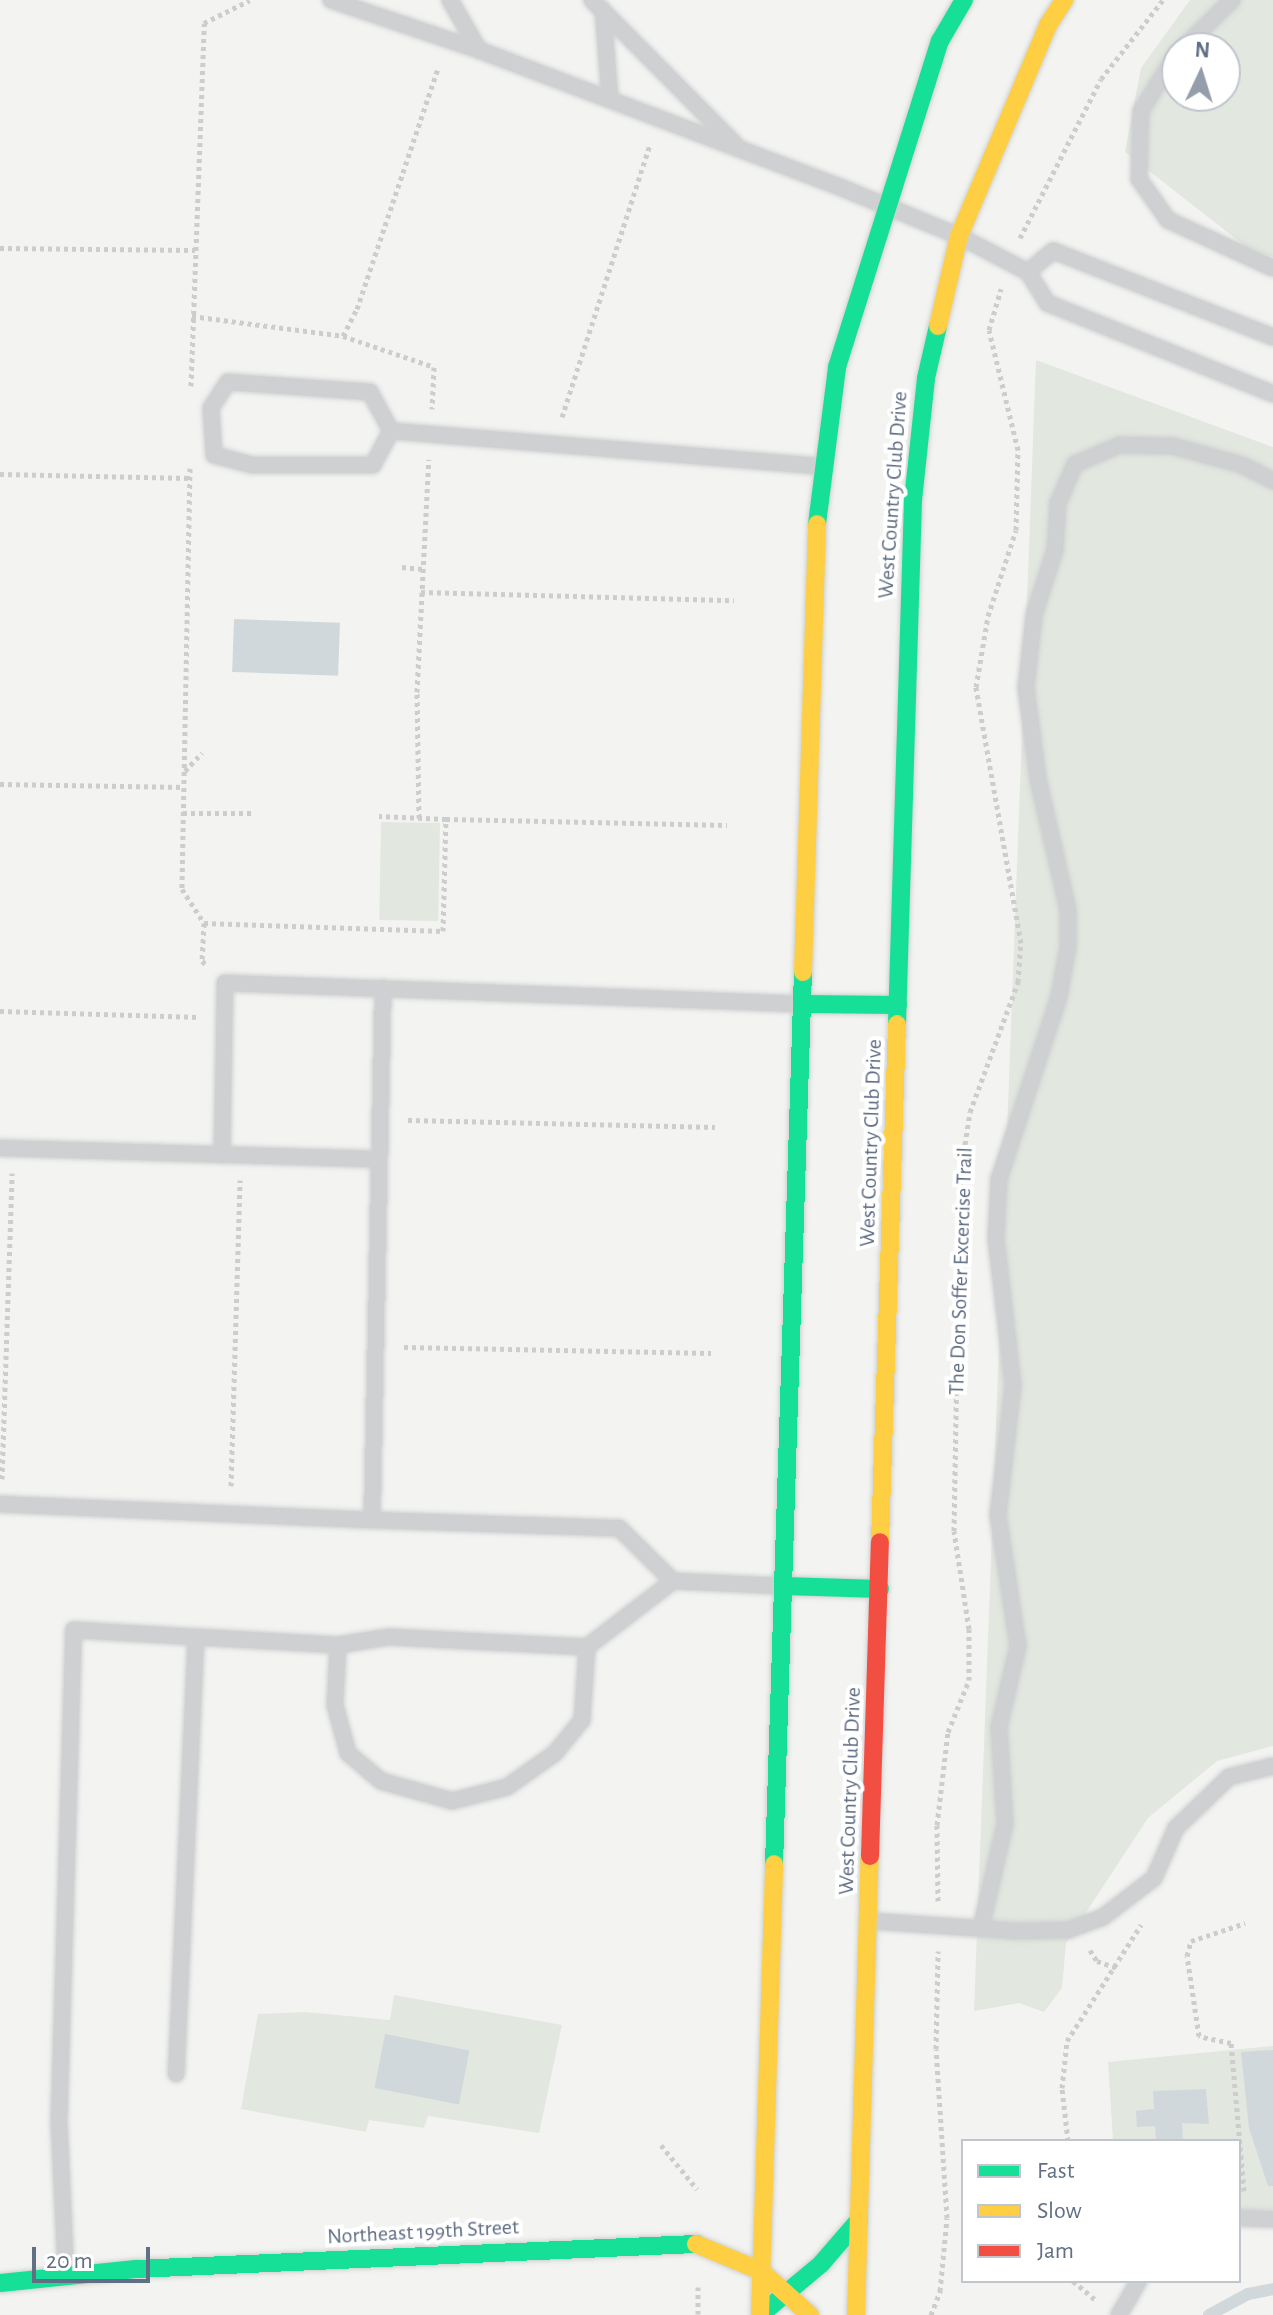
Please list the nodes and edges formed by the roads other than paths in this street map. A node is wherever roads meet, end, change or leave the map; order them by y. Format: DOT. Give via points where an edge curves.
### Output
graph roads {
  1 [pos="331,0"];
  2 [pos="450,0"];
  3 [pos="964,0"];
  4 [pos="1064,0"];
  5 [pos="1232,0"];
  6 [pos="598,5"];
  7 [pos="1199,32"];
  8 [pos="479,50"];
  9 [pos="1161,79"];
  10 [pos="610,99"];
  11 [pos="739,148"];
  12 [pos="887,207"];
  13 [pos="959,236"];
  14 [pos="1273,268"];
  15 [pos="1028,272"];
  16 [pos="1273,337"];
  17 [pos="1273,394"];
  18 [pos="391,431"];
  19 [pos="821,467"];
  20 [pos="1273,481"];
  21 [pos="383,988"];
  22 [pos="802,1004"];
  23 [pos="898,1005"];
  24 [pos="6,1148"];
  25 [pos="222,1155"];
  26 [pos="379,1159"];
  27 [pos="0,1504"];
  28 [pos="372,1520"];
  29 [pos="673,1581"];
  30 [pos="784,1586"];
  31 [pos="880,1589"];
  32 [pos="196,1637"];
  33 [pos="338,1645"];
  34 [pos="587,1647"];
  35 [pos="1273,1766"];
  36 [pos="869,1921"];
  37 [pos="981,1928"];
  38 [pos="176,2074"];
  39 [pos="1242,2209"];
  40 [pos="1273,2219"];
  41 [pos="859,2220"];
  42 [pos="761,2271"];
  43 [pos="66,2277"];
  44 [pos="0,2283"];
  45 [pos="1138,2283"];
  46 [pos="787,2293"];
  47 [pos="760,2315"];
  48 [pos="810,2315"];
  49 [pos="856,2315"];
  50 [pos="1119,2315"];
  1 -- 8 [label="lane"];
  2 -- 8 [label="lane"];
  3 -- 12 [label="street" via="940,41"];
  4 -- 13 [label="street, West Country Club Drive" via="1048,25"];
  5 -- 7 [label="lane"];
  6 -- 10 [label="lane"];
  6 -- 11 [label="lane"];
  8 -- 10 [label="lane"];
  9 -- 14 [label="lane" via="1141,111 1139,179 1168,220"];
  10 -- 11 [label="lane"];
  11 -- 12 [label="lane"];
  12 -- 13 [label="lane"];
  12 -- 19 [label="street" via="837,367"];
  13 -- 15 [label="lane"];
  13 -- 23 [label="street, West Country Club Drive" via="926,378 913,500"];
  15 -- 16 [label="lane" via="1053,251"];
  15 -- 17 [label="lane" via="1047,303"];
  18 -- 18 [label="lane" via="370,392 228,382 211,408 214,455 252,465 373,465"];
  18 -- 19 [label="lane"];
  19 -- 22 [label="street"];
  20 -- 37 [label="lane" via="1242,465 1173,446 1120,445 1075,464 1058,503 1055,550 1034,615 1026,688 1038,779 1068,910 1068,947 1044,1047 999,1179 996,1238 1013,1385 998,1515 1018,1646 999,1727 1005,1824"];
  21 -- 22 [label="lane"];
  21 -- 25 [label="lane" via="225,983"];
  21 -- 26 [label="lane"];
  22 -- 23 [label="street"];
  22 -- 30 [label="street"];
  23 -- 31 [label="street, West Country Club Drive"];
  24 -- 25 [label="lane"];
  25 -- 26 [label="lane"];
  26 -- 28 [label="lane"];
  27 -- 28 [label="lane"];
  28 -- 29 [label="lane" via="619,1528"];
  29 -- 30 [label="lane"];
  29 -- 34 [label="lane"];
  30 -- 31 [label="street"];
  30 -- 42 [label="street"];
  31 -- 36 [label="street, West Country Club Drive"];
  32 -- 33 [label="lane"];
  32 -- 38 [label="lane"];
  32 -- 43 [label="lane" via="74,1630 59,2121"];
  33 -- 34 [label="lane" via="389,1637"];
  33 -- 34 [label="lane" via="335,1705 348,1753 381,1781 452,1801 507,1787 555,1753 582,1720"];
  35 -- 37 [label="lane" via="1229,1777 1176,1828 1154,1878 1103,1917 1068,1930"];
  36 -- 37 [label="lane"];
  36 -- 41 [label="street, West Country Club Drive"];
  39 -- 40 [label="lane"];
  41 -- 46 [label="street"];
  41 -- 49 [label="street, West Country Club Drive"];
  42 -- 43 [label="street, Northeast 199th Street" via="698,2244"];
  42 -- 46 [label="street, Northeast 199th Street"];
  42 -- 47 [label="street"];
  43 -- 44 [label="street, Northeast 199th Street"];
  45 -- 50 [label="lane"];
  46 -- 47 [label="street"];
  46 -- 48 [label="street, Northeast 199th Street"];
}
